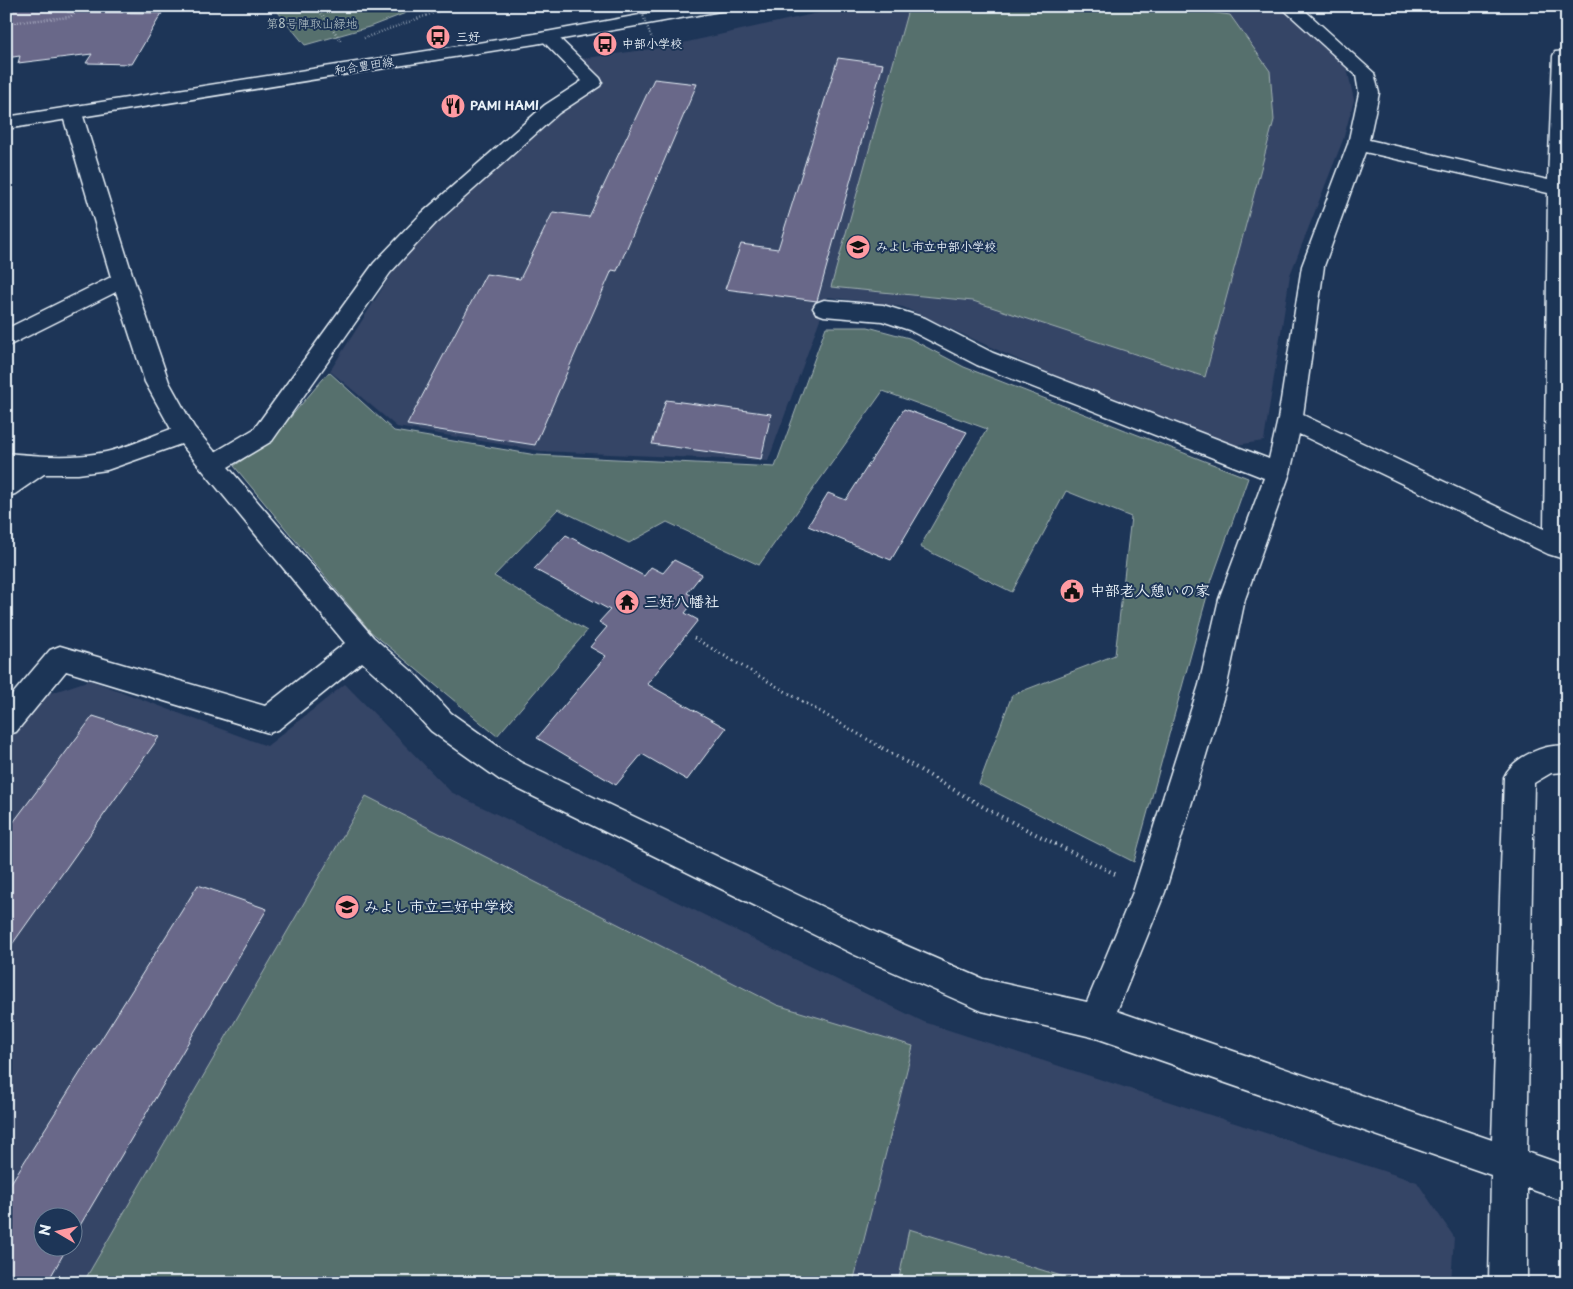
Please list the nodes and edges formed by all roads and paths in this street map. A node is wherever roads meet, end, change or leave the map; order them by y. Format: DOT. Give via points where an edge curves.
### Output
graph roads {
  1 [pos="83,6"];
  2 [pos="316,6"];
  3 [pos="453,6"];
  4 [pos="720,6"];
  5 [pos="1289,6"];
  6 [pos="640,8"];
  7 [pos="6,23"];
  8 [pos="548,37"];
  9 [pos="360,41"];
  10 [pos="342,43"];
  11 [pos="655,46"];
  12 [pos="1567,57"];
  13 [pos="72,113"];
  14 [pos="6,123"];
  15 [pos="1358,144"];
  16 [pos="1562,190"];
  17 [pos="122,280"];
  18 [pos="824,308"];
  19 [pos="6,339"];
  20 [pos="1290,419"];
  21 [pos="185,432"];
  22 [pos="6,462"];
  23 [pos="212,465"];
  24 [pos="38,466"];
  25 [pos="1278,473"];
  26 [pos="6,487"];
  27 [pos="1562,548"];
  28 [pos="694,638"];
  29 [pos="362,645"];
  30 [pos="6,723"];
  31 [pos="1567,759"];
  32 [pos="1149,892"];
  33 [pos="1096,1022"];
  34 [pos="1509,1163"];
  35 [pos="1567,1184"];
  36 [pos="1508,1283"];
  1 -- 7 [label="path" via="70,17"];
  2 -- 10 [label="path"];
  3 -- 9 [label="path" via="366,36"];
  4 -- 8 [label="street, 和合豊田線"];
  5 -- 15 [label="street" via="1365,73 1369,92"];
  6 -- 11 [label="path, bridge"];
  8 -- 13 [label="street, 和合豊田線"];
  8 -- 23 [label="street" via="592,82 552,109 429,218 382,268 263,435"];
  12 -- 16 [label="street" via="1562,56"];
  13 -- 14 [label="street, 和合豊田線"];
  13 -- 17 [label="street"];
  15 -- 16 [label="street"];
  15 -- 20 [label="street" via="1313,266"];
  16 -- 27 [label="street"];
  17 -- 19 [label="street"];
  17 -- 21 [label="street" via="157,382"];
  18 -- 25 [label="street" via="883,313 918,324 985,359"];
  20 -- 25 [label="street"];
  20 -- 27 [label="street"];
  21 -- 23 [label="street"];
  21 -- 24 [label="street" via="119,458 74,466"];
  22 -- 24 [label="street"];
  23 -- 29 [label="street"];
  24 -- 26 [label="street"];
  25 -- 32 [label="street" via="1232,599 1213,685"];
  28 -- 32 [label="path" via="994,813"];
  29 -- 30 [label="street" via="269,720 60,658"];
  29 -- 33 [label="street" via="406,684 441,722 510,771 866,944 982,995"];
  31 -- 34 [label="street" via="1532,766 1519,777"];
  32 -- 33 [label="street"];
  33 -- 34 [label="street"];
  34 -- 35 [label="street"];
  34 -- 36 [label="street"];
}
